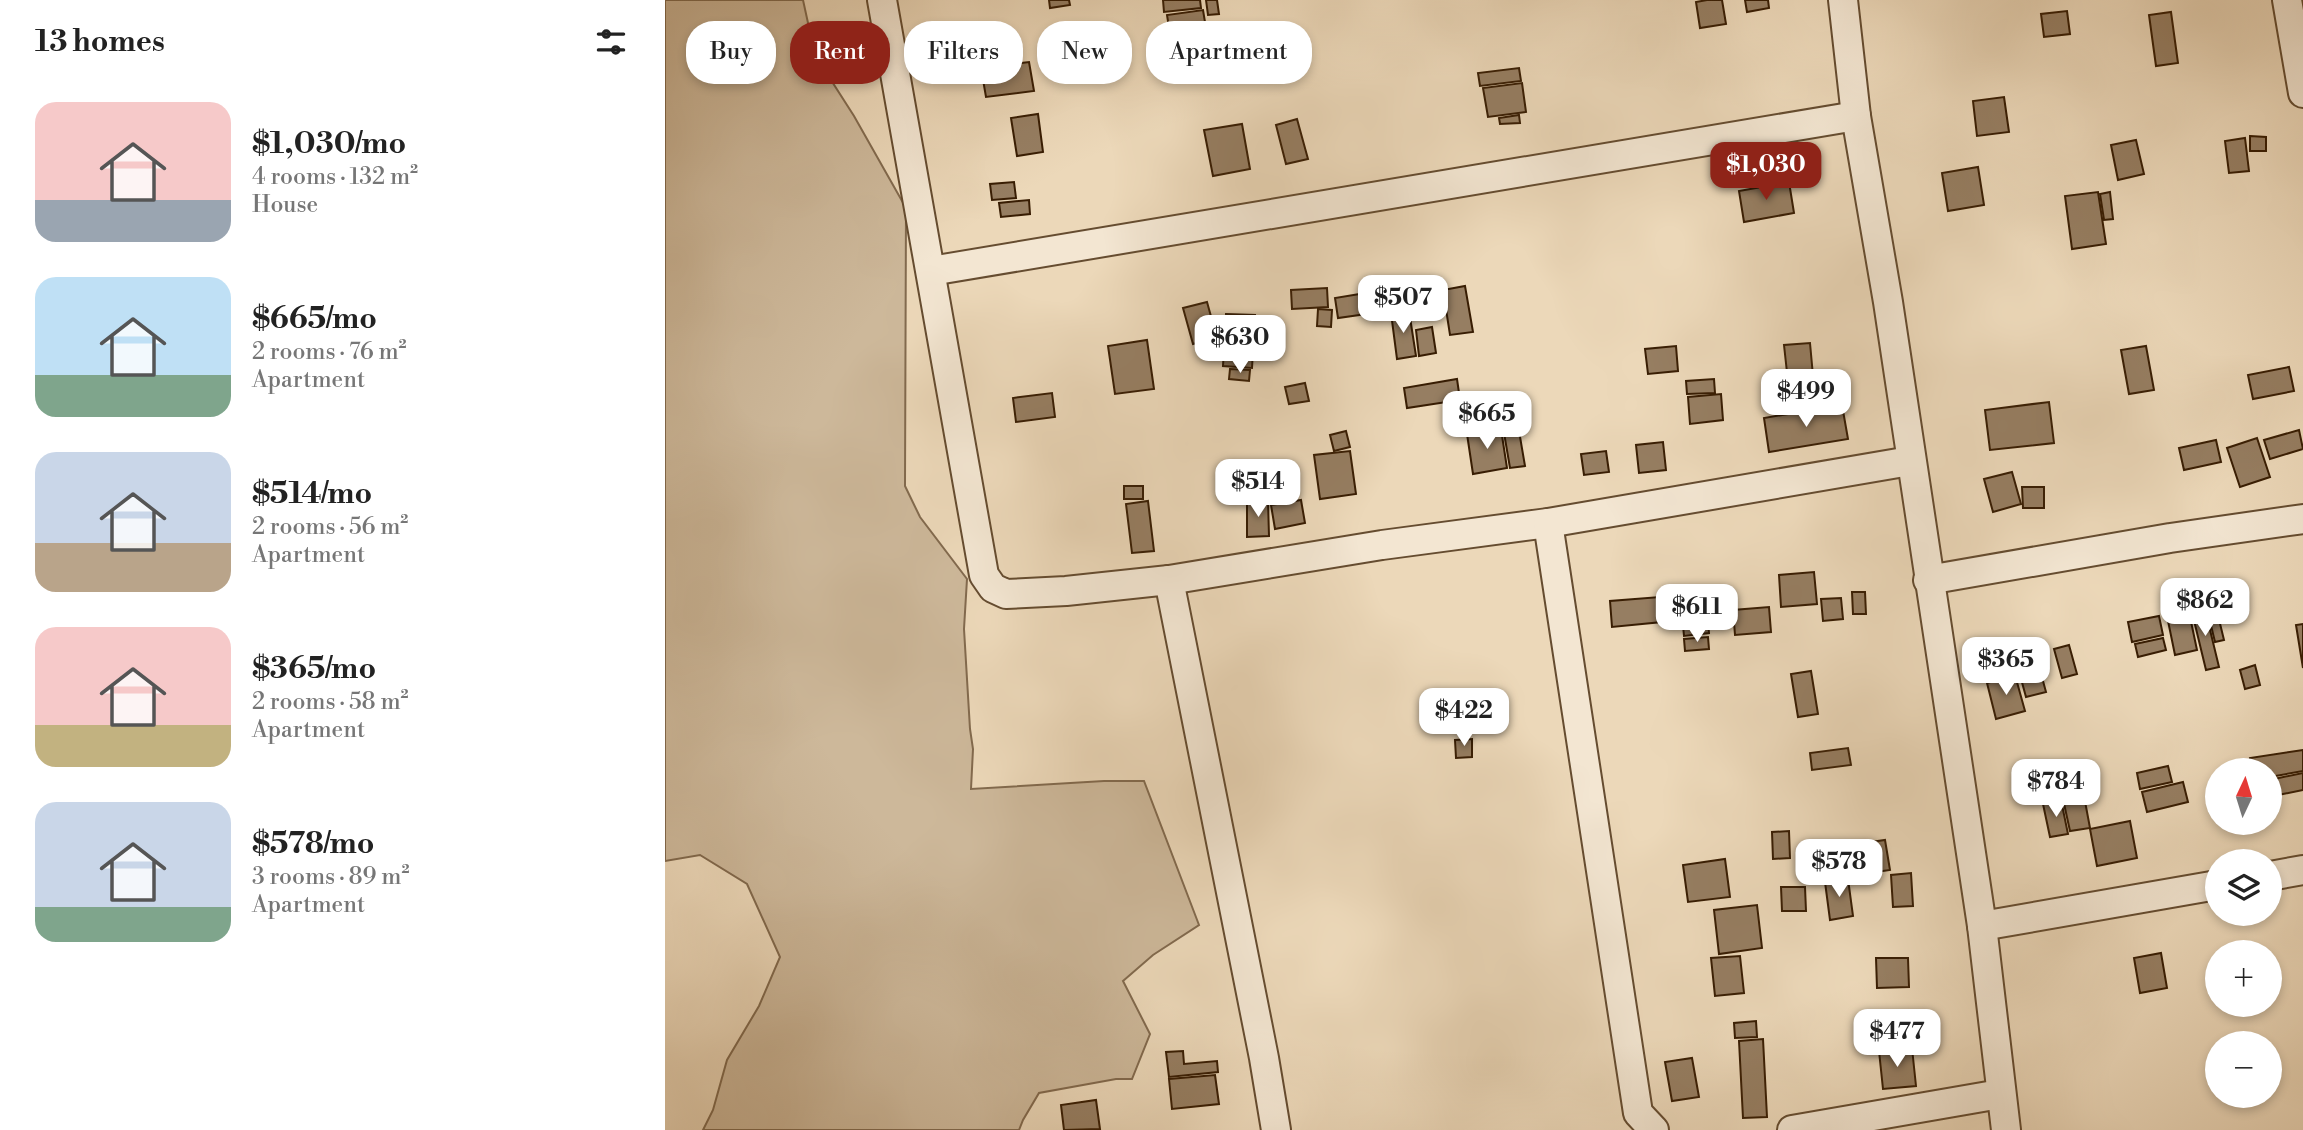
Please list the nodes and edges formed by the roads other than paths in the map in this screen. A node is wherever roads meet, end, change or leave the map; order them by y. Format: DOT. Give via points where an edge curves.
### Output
graph roads {
  1 [pos="882,0"];
  2 [pos="1843,0"];
  3 [pos="2287,0"];
  4 [pos="2303,93"];
  5 [pos="1856,116"];
  6 [pos="931,271"];
  7 [pos="1910,461"];
  8 [pos="2303,519"];
  9 [pos="1548,523"];
  10 [pos="1168,580"];
  11 [pos="1928,580"];
  12 [pos="2303,870"];
  13 [pos="2282,874"];
  14 [pos="2205,887"];
  15 [pos="1982,926"];
  16 [pos="2000,1094"];
  17 [pos="1276,1130"];
  18 [pos="1654,1130"];
  19 [pos="1792,1130"];
  20 [pos="2006,1130"];
  1 -- 6 [label="street"];
  2 -- 5 [label="street"];
  3 -- 4 [label="street"];
  5 -- 6 [label="street"];
  5 -- 7 [label="street"];
  6 -- 10 [label="street" via="984,575 993,588 1006,594"];
  7 -- 9 [label="street"];
  7 -- 11 [label="street"];
  8 -- 11 [label="street"];
  9 -- 10 [label="street"];
  9 -- 18 [label="street" via="1637,1113"];
  10 -- 17 [label="street"];
  11 -- 15 [label="street"];
  12 -- 13 [label="street"];
  14 -- 15 [label="street"];
  15 -- 16 [label="street"];
  16 -- 19 [label="street"];
  16 -- 20 [label="street"];
}
